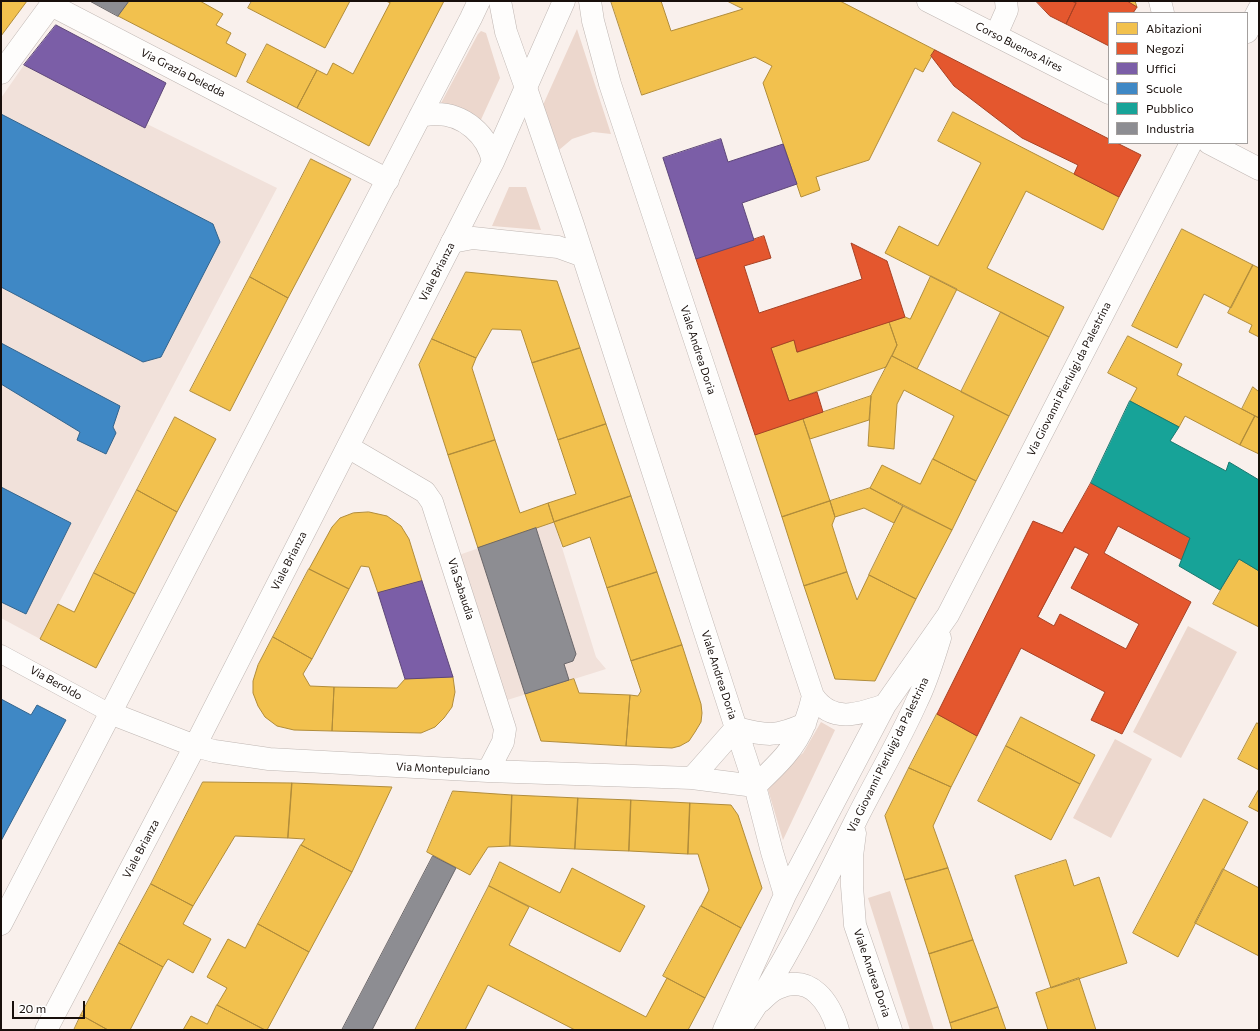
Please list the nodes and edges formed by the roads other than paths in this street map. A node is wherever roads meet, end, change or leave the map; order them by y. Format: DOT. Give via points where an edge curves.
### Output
graph roads {
  1 [pos="479,1"];
  2 [pos="500,1"];
  3 [pos="564,1"];
  4 [pos="590,1"];
  5 [pos="928,1"];
  6 [pos="1006,1"];
  7 [pos="1160,1"];
  8 [pos="1259,9"];
  9 [pos="1163,12"];
  10 [pos="1248,30"];
  11 [pos="996,35"];
  12 [pos="1,73"];
  13 [pos="526,88"];
  14 [pos="1108,92"];
  15 [pos="420,116"];
  16 [pos="1190,144"];
  17 [pos="1212,144"];
  18 [pos="493,162"];
  19 [pos="1259,169"];
  20 [pos="388,180"];
  21 [pos="452,242"];
  22 [pos="583,256"];
  23 [pos="348,447"];
  24 [pos="948,615"];
  25 [pos="1,654"];
  26 [pos="813,696"];
  27 [pos="885,706"];
  28 [pos="110,714"];
  29 [pos="805,724"];
  30 [pos="736,728"];
  31 [pos="195,746"];
  32 [pos="488,771"];
  33 [pos="692,778"];
  34 [pos="755,786"];
  35 [pos="856,820"];
  36 [pos="820,830"];
  37 [pos="820,893"];
  38 [pos="785,895"];
  39 [pos="1,924"];
  40 [pos="760,1001"];
  41 [pos="46,1030"];
  42 [pos="724,1030"];
  43 [pos="740,1030"];
  44 [pos="838,1030"];
  45 [pos="891,1030"];
  1 -- 15 [label="street"];
  2 -- 13 [label="street, Viale Andrea Doria" via="506,32"];
  3 -- 13 [label="street, Viale Brianza"];
  4 -- 26 [label="street, Viale Andrea Doria" via="610,84"];
  5 -- 11 [label="street, Corso Buenos Aires"];
  6 -- 11 [label="street" via="1007,10"];
  7 -- 9 [label="street"];
  8 -- 10 [label="street"];
  11 -- 14 [label="street, Corso Buenos Aires"];
  12 -- 20 [label="street, Via Grazia Deledda" via="48,10 55,7"];
  13 -- 18 [label="street, Viale Brianza"];
  13 -- 22 [label="street, Viale Andrea Doria"];
  15 -- 18 [label="street" via="452,116 465,122 484,140"];
  15 -- 20 [label="street"];
  16 -- 24 [label="street, Via Giovanni Pierluigi da Palestrina"];
  17 -- 19 [label="street"];
  18 -- 21 [label="street, Viale Brianza"];
  20 -- 28 [label="street"];
  21 -- 22 [label="street" via="473,238 558,248"];
  21 -- 23 [label="street, Viale Brianza"];
  22 -- 30 [label="street, Viale Andrea Doria"];
  23 -- 31 [label="street, Viale Brianza"];
  23 -- 32 [label="street, Via Sabaudia" via="424,492 432,502 505,728 503,742"];
  24 -- 27 [label="street, Via Giovanni Pierluigi da Palestrina"];
  24 -- 35 [label="street, Via Giovanni Pierluigi da Palestrina" via="917,702"];
  25 -- 28 [label="street, Via Beroldo"];
  26 -- 27 [label="street, Viale Andrea Doria" via="829,711 843,715"];
  26 -- 29 [label="street"];
  27 -- 36 [label="street, Via Giovanni Pierluigi da Palestrina"];
  28 -- 31 [label="street, Via Montepulciano"];
  28 -- 39 [label="street"];
  29 -- 30 [label="street, Viale Andrea Doria" via="774,734"];
  29 -- 34 [label="street" via="784,757"];
  30 -- 33 [label="street"];
  30 -- 34 [label="street, Viale Andrea Doria"];
  31 -- 32 [label="street, Via Montepulciano" via="269,759"];
  31 -- 41 [label="street, Viale Brianza"];
  32 -- 33 [label="street, Via Montepulciano"];
  33 -- 34 [label="street, Via Montepulciano"];
  34 -- 38 [label="street, Viale Andrea Doria"];
  35 -- 37 [label="street, Via Giovanni Pierluigi da Palestrina"];
  35 -- 45 [label="street, Viale Andrea Doria" via="852,856 855,924"];
  36 -- 37 [label="street, Via Giovanni Pierluigi da Palestrina"];
  36 -- 38 [label="street, Via Giovanni Pierluigi da Palestrina"];
  37 -- 40 [label="street, Via Giovanni Pierluigi da Palestrina"];
  38 -- 42 [label="street, Via Giovanni Pierluigi da Palestrina"];
  40 -- 43 [label="street, Via Giovanni Pierluigi da Palestrina"];
  40 -- 44 [label="street" via="777,988 790,984 808,986 819,994 833,1014"];
}
